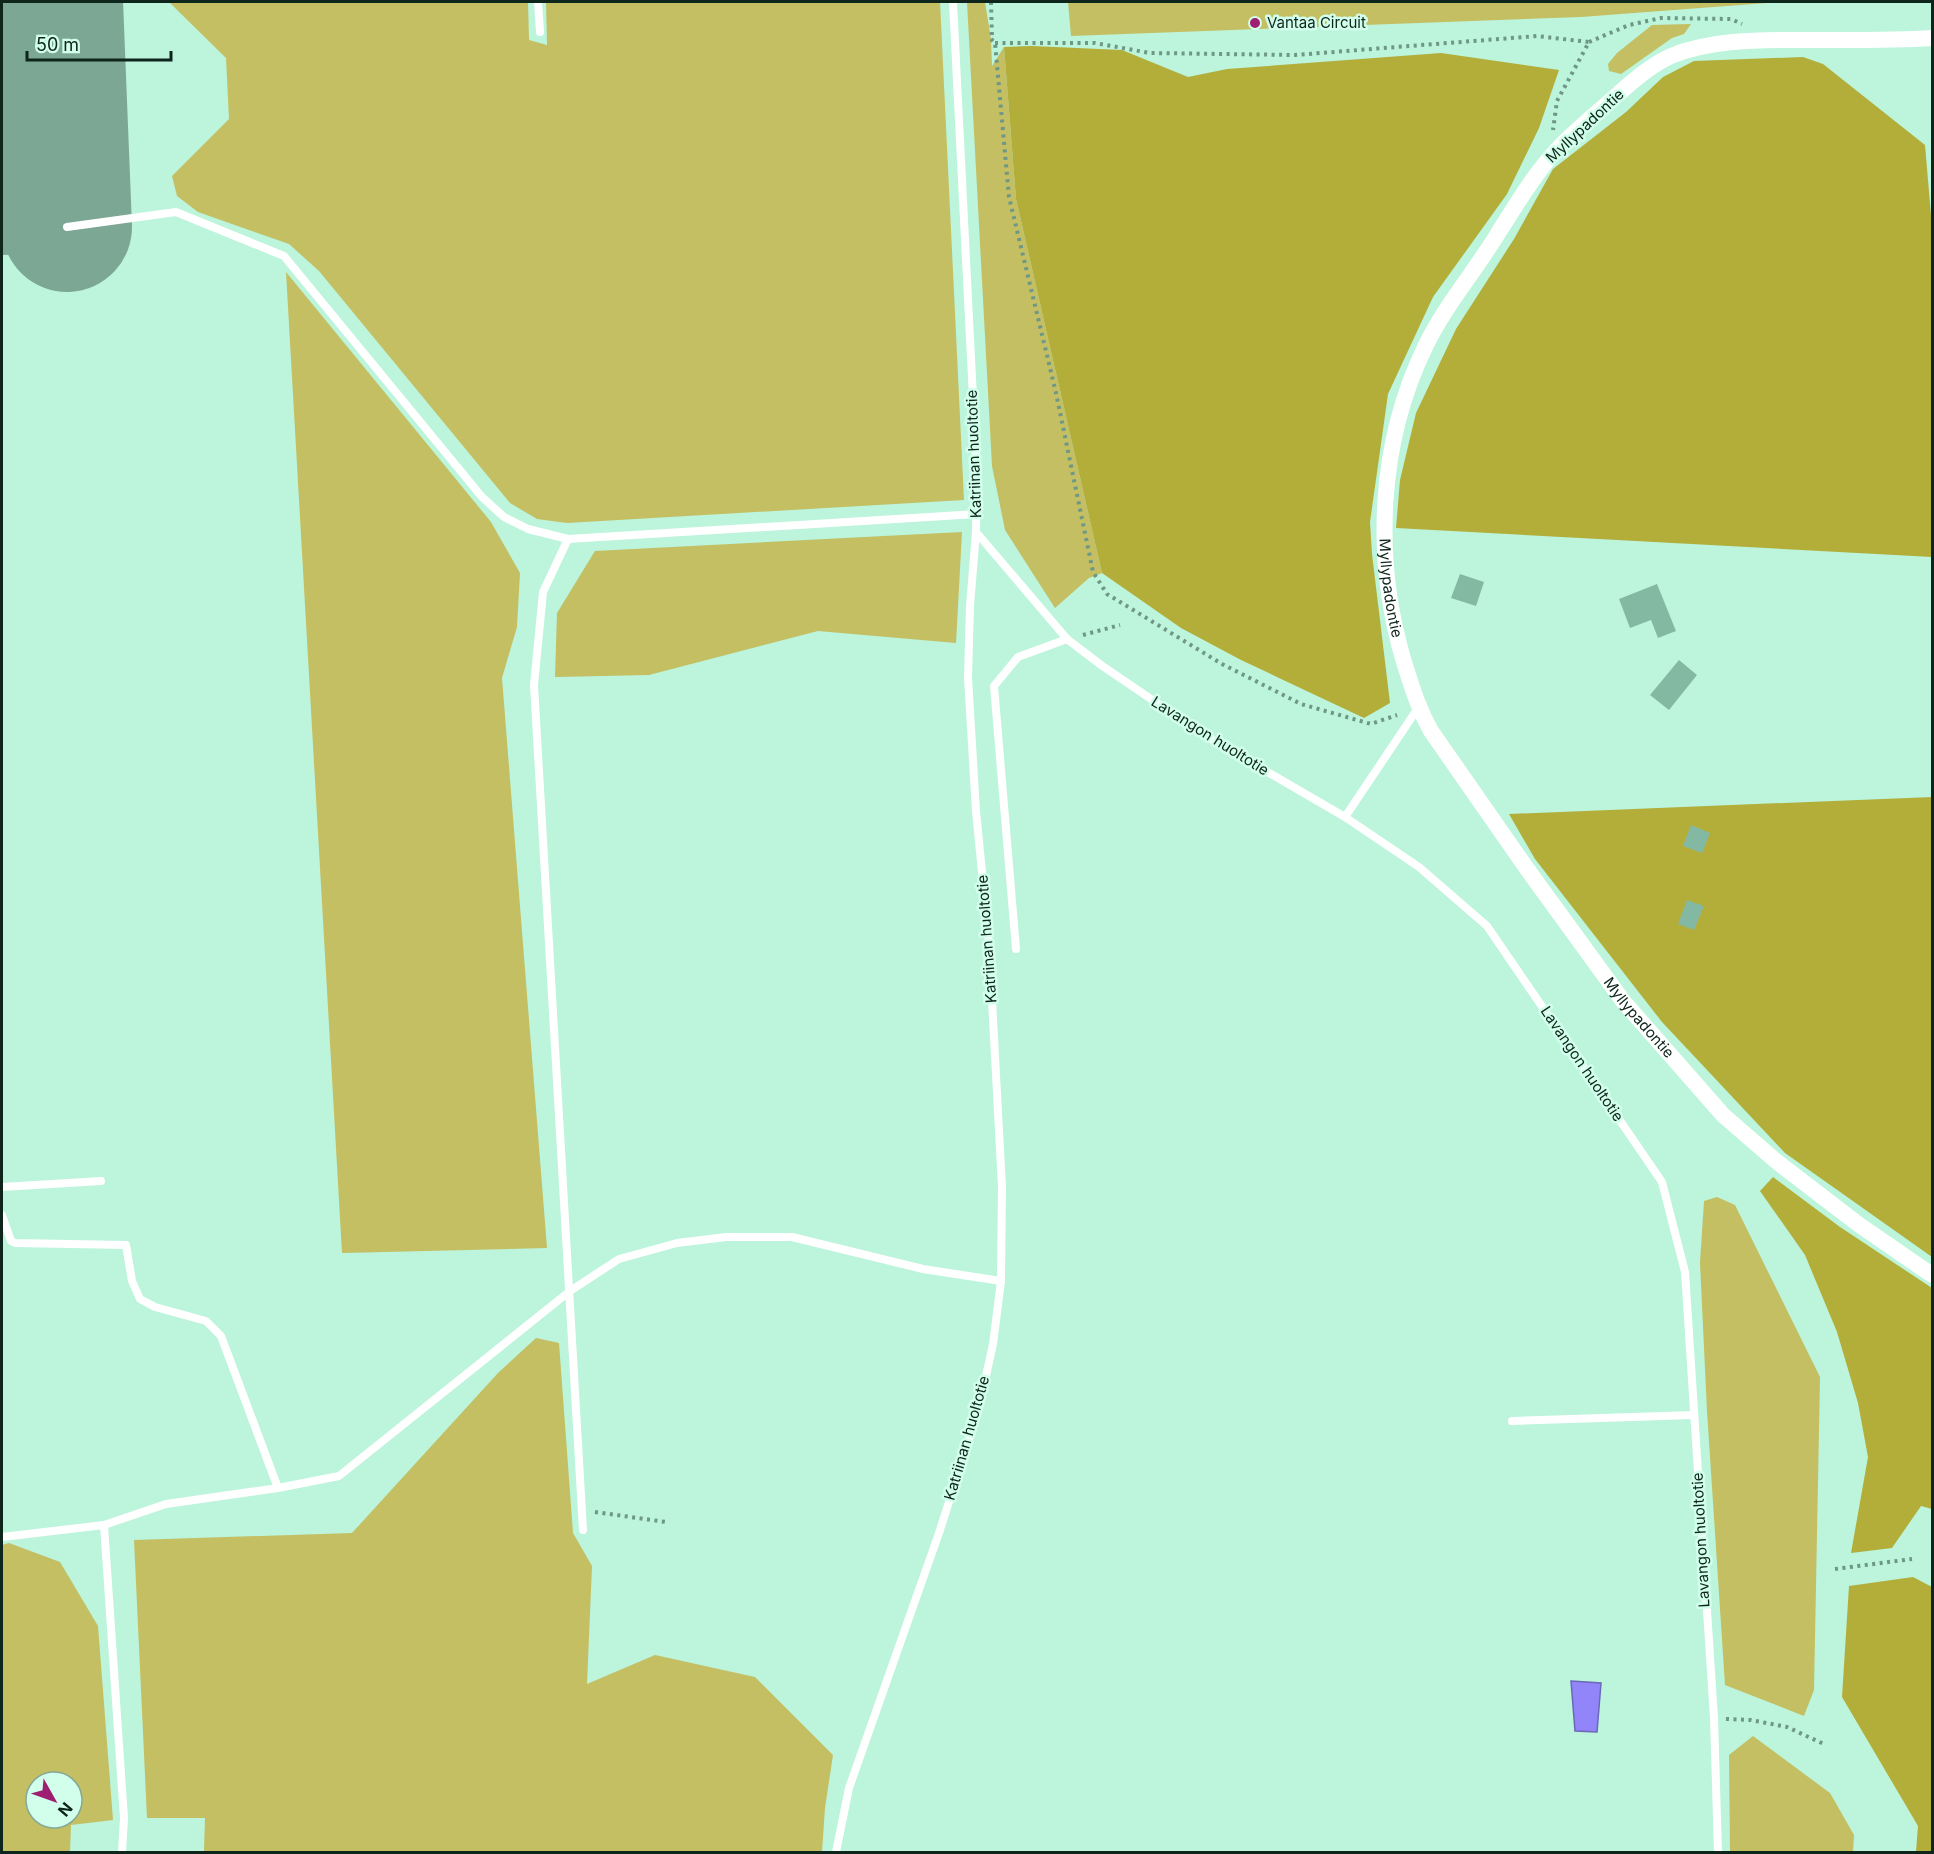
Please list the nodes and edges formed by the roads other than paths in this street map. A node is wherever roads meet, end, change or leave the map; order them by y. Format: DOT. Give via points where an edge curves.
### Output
graph roads {
  1 [pos="538,2"];
  2 [pos="953,2"];
  3 [pos="540,32"];
  4 [pos="1932,38"];
  5 [pos="67,227"];
  6 [pos="977,514"];
  7 [pos="976,532"];
  8 [pos="568,539"];
  9 [pos="1067,639"];
  10 [pos="1418,708"];
  11 [pos="1345,817"];
  12 [pos="1016,949"];
  13 [pos="102,1181"];
  14 [pos="2,1187"];
  15 [pos="2,1215"];
  16 [pos="1932,1275"];
  17 [pos="1001,1281"];
  18 [pos="570,1291"];
  19 [pos="1694,1415"];
  20 [pos="1512,1421"];
  21 [pos="279,1488"];
  22 [pos="104,1525"];
  23 [pos="583,1530"];
  24 [pos="2,1537"];
  25 [pos="122,1852"];
  26 [pos="836,1852"];
  27 [pos="1718,1852"];
  1 -- 3 [label="lane"];
  2 -- 6 [label="lane, Katriinan huoltotie"];
  4 -- 10 [label="street, Myllypadontie" via="1766,40 1720,44 1673,55 1638,77 1579,128 1528,186 1426,344 1413,374 1388,469 1384,539 1391,609"];
  5 -- 8 [label="lane" via="176,212 284,256 482,497 504,516 528,529"];
  6 -- 7 [label="lane, Katriinan huoltotie"];
  6 -- 8 [label="lane"];
  7 -- 9 [label="lane, Lavangon huoltotie"];
  7 -- 17 [label="lane, Katriinan huoltotie" via="968,678 989,944 1002,1187"];
  8 -- 18 [label="lane" via="543,592 534,685"];
  9 -- 11 [label="lane, Lavangon huoltotie" via="1204,735"];
  9 -- 12 [label="lane" via="1017,657 994,686"];
  10 -- 11 [label="lane"];
  10 -- 16 [label="street, Myllypadontie" via="1518,857 1623,1000 1723,1115 1858,1224"];
  11 -- 19 [label="lane, Lavangon huoltotie" via="1419,867 1487,926 1662,1182 1685,1272"];
  13 -- 14 [label="lane"];
  15 -- 21 [label="lane" via="15,1243 126,1245 132,1281 140,1299 206,1321 225,1344"];
  17 -- 18 [label="lane" via="923,1269 792,1237 726,1237 676,1243 620,1259"];
  17 -- 26 [label="lane, Katriinan huoltotie" via="979,1408 849,1788"];
  18 -- 21 [label="lane" via="339,1476"];
  18 -- 23 [label="lane"];
  19 -- 20 [label="lane"];
  19 -- 27 [label="lane, Lavangon huoltotie" via="1714,1718"];
  21 -- 22 [label="lane" via="166,1504"];
  22 -- 24 [label="lane"];
  22 -- 25 [label="lane" via="124,1818"];
}
